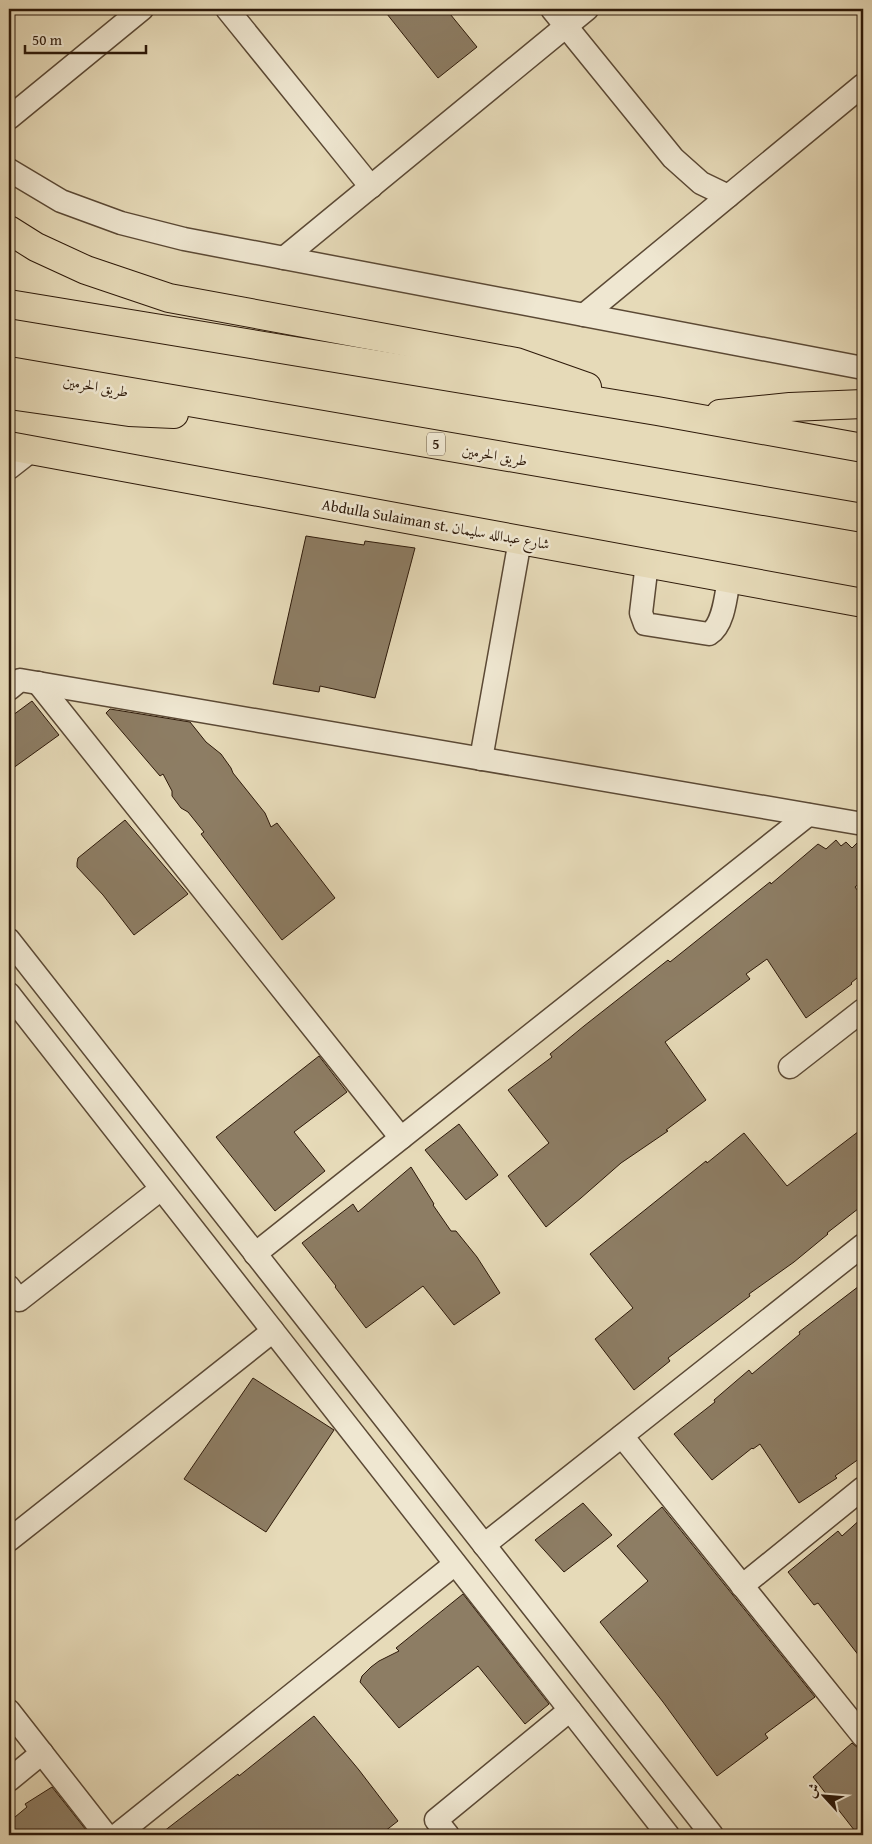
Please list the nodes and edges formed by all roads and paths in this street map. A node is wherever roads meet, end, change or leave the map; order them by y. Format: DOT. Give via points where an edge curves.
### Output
graph roads {
  1 [pos="142,9"];
  2 [pos="227,9"];
  3 [pos="587,9"];
  4 [pos="559,17"];
  5 [pos="862,90"];
  6 [pos="9,118"];
  7 [pos="9,170"];
  8 [pos="371,187"];
  9 [pos="728,196"];
  10 [pos="9,230"];
  11 [pos="284,258"];
  12 [pos="9,304"];
  13 [pos="584,315"];
  14 [pos="863,368"];
  15 [pos="9,372"];
  16 [pos="9,395"];
  17 [pos="863,404"];
  18 [pos="657,411"];
  19 [pos="688,417"];
  20 [pos="283,418"];
  21 [pos="20,448"];
  22 [pos="863,448"];
  23 [pos="9,468"];
  24 [pos="863,518"];
  25 [pos="520,540"];
  26 [pos="646,563"];
  27 [pos="729,578"];
  28 [pos="863,603"];
  29 [pos="38,683"];
  30 [pos="9,689"];
  31 [pos="481,759"];
  32 [pos="808,815"];
  33 [pos="863,824"];
  34 [pos="9,940"];
  35 [pos="9,994"];
  36 [pos="863,1010"];
  37 [pos="790,1067"];
  38 [pos="400,1138"];
  39 [pos="161,1189"];
  40 [pos="863,1245"];
  41 [pos="255,1254"];
  42 [pos="9,1287"];
  43 [pos="273,1331"];
  44 [pos="622,1436"];
  45 [pos="863,1488"];
  46 [pos="9,1540"];
  47 [pos="484,1545"];
  48 [pos="455,1564"];
  49 [pos="742,1586"];
  50 [pos="570,1710"];
  51 [pos="9,1711"];
  52 [pos="863,1736"];
  53 [pos="42,1753"];
  54 [pos="9,1780"];
  55 [pos="106,1835"];
  56 [pos="117,1835"];
  57 [pos="448,1835"];
  58 [pos="668,1835"];
  59 [pos="712,1835"];
  1 -- 6 [label="street"];
  2 -- 8 [label="street"];
  3 -- 4 [label="street"];
  4 -- 8 [label="street"];
  4 -- 9 [label="street" via="673,158 701,183"];
  5 -- 9 [label="street"];
  7 -- 11 [label="street" via="61,200 121,223"];
  8 -- 11 [label="street"];
  9 -- 13 [label="street"];
  10 -- 18 [label="main road" via="36,247 86,270 169,298 516,362"];
  11 -- 13 [label="street"];
  12 -- 18 [label="main road"];
  13 -- 14 [label="street"];
  15 -- 20 [label="main road, طريق الحرمين / 5"];
  16 -- 20 [label="main road" via="129,412"];
  17 -- 19 [label="main road"];
  18 -- 19 [label="main road"];
  19 -- 22 [label="main road"];
  20 -- 24 [label="main road, طريق الحرمين / 5"];
  21 -- 23 [label="street"];
  21 -- 25 [label="main road, Abdulla Sulaiman st. شارع عبدالله سليمان"];
  25 -- 26 [label="main road, Abdulla Sulaiman st. شارع عبدالله سليمان"];
  25 -- 31 [label="street"];
  26 -- 27 [label="main road, Abdulla Sulaiman st. شارع عبدالله سليمان"];
  26 -- 27 [label="street" via="641,613 645,624 709,634 715,631"];
  27 -- 28 [label="main road, Abdulla Sulaiman st. شارع عبدالله سليمان"];
  29 -- 30 [label="street" via="20,680"];
  29 -- 31 [label="street"];
  29 -- 38 [label="street"];
  31 -- 32 [label="street"];
  32 -- 33 [label="street"];
  32 -- 38 [label="street"];
  34 -- 41 [label="street"];
  35 -- 39 [label="street"];
  36 -- 37 [label="street"];
  38 -- 41 [label="street"];
  39 -- 42 [label="street" via="19,1300"];
  39 -- 43 [label="street"];
  40 -- 44 [label="street"];
  41 -- 47 [label="street"];
  43 -- 46 [label="street"];
  43 -- 48 [label="street"];
  44 -- 47 [label="street"];
  44 -- 49 [label="street"];
  45 -- 49 [label="street"];
  47 -- 59 [label="street"];
  48 -- 50 [label="street"];
  48 -- 56 [label="street"];
  49 -- 52 [label="street"];
  50 -- 57 [label="street" via="436,1820"];
  50 -- 58 [label="street"];
  51 -- 53 [label="street"];
  53 -- 54 [label="street"];
  53 -- 55 [label="street"];
}
